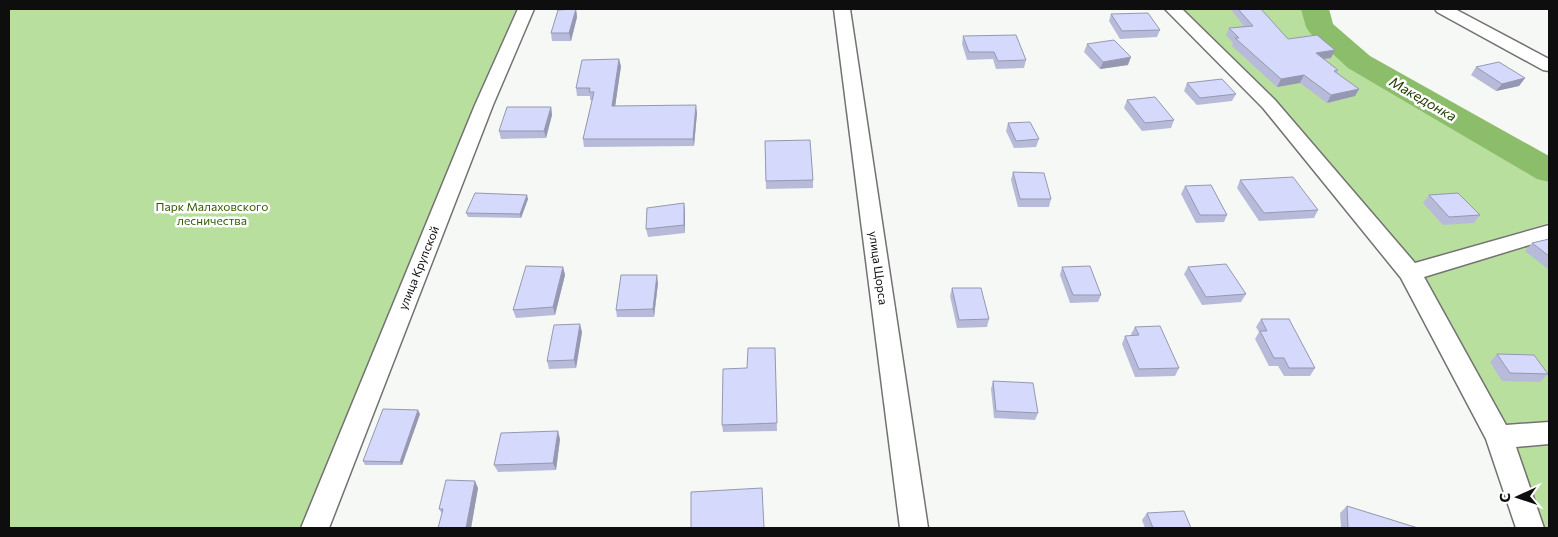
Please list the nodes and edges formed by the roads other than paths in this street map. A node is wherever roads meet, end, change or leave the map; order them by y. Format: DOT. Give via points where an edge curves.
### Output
graph roads {
  1 [pos="526,9"];
  2 [pos="842,9"];
  3 [pos="1173,9"];
  4 [pos="1443,9"];
  5 [pos="1549,66"];
  6 [pos="1549,232"];
  7 [pos="1410,273"];
  8 [pos="1549,432"];
  9 [pos="1499,437"];
  10 [pos="314,528"];
  11 [pos="914,528"];
  12 [pos="1530,528"];
  1 -- 10 [label="street, улица Крупской" via="484,105"];
  2 -- 11 [label="street, улица Щорса"];
  3 -- 7 [label="street" via="1270,104"];
  4 -- 5 [label="street"];
  6 -- 7 [label="street"];
  7 -- 9 [label="street"];
  8 -- 9 [label="street"];
  9 -- 12 [label="street"];
}
